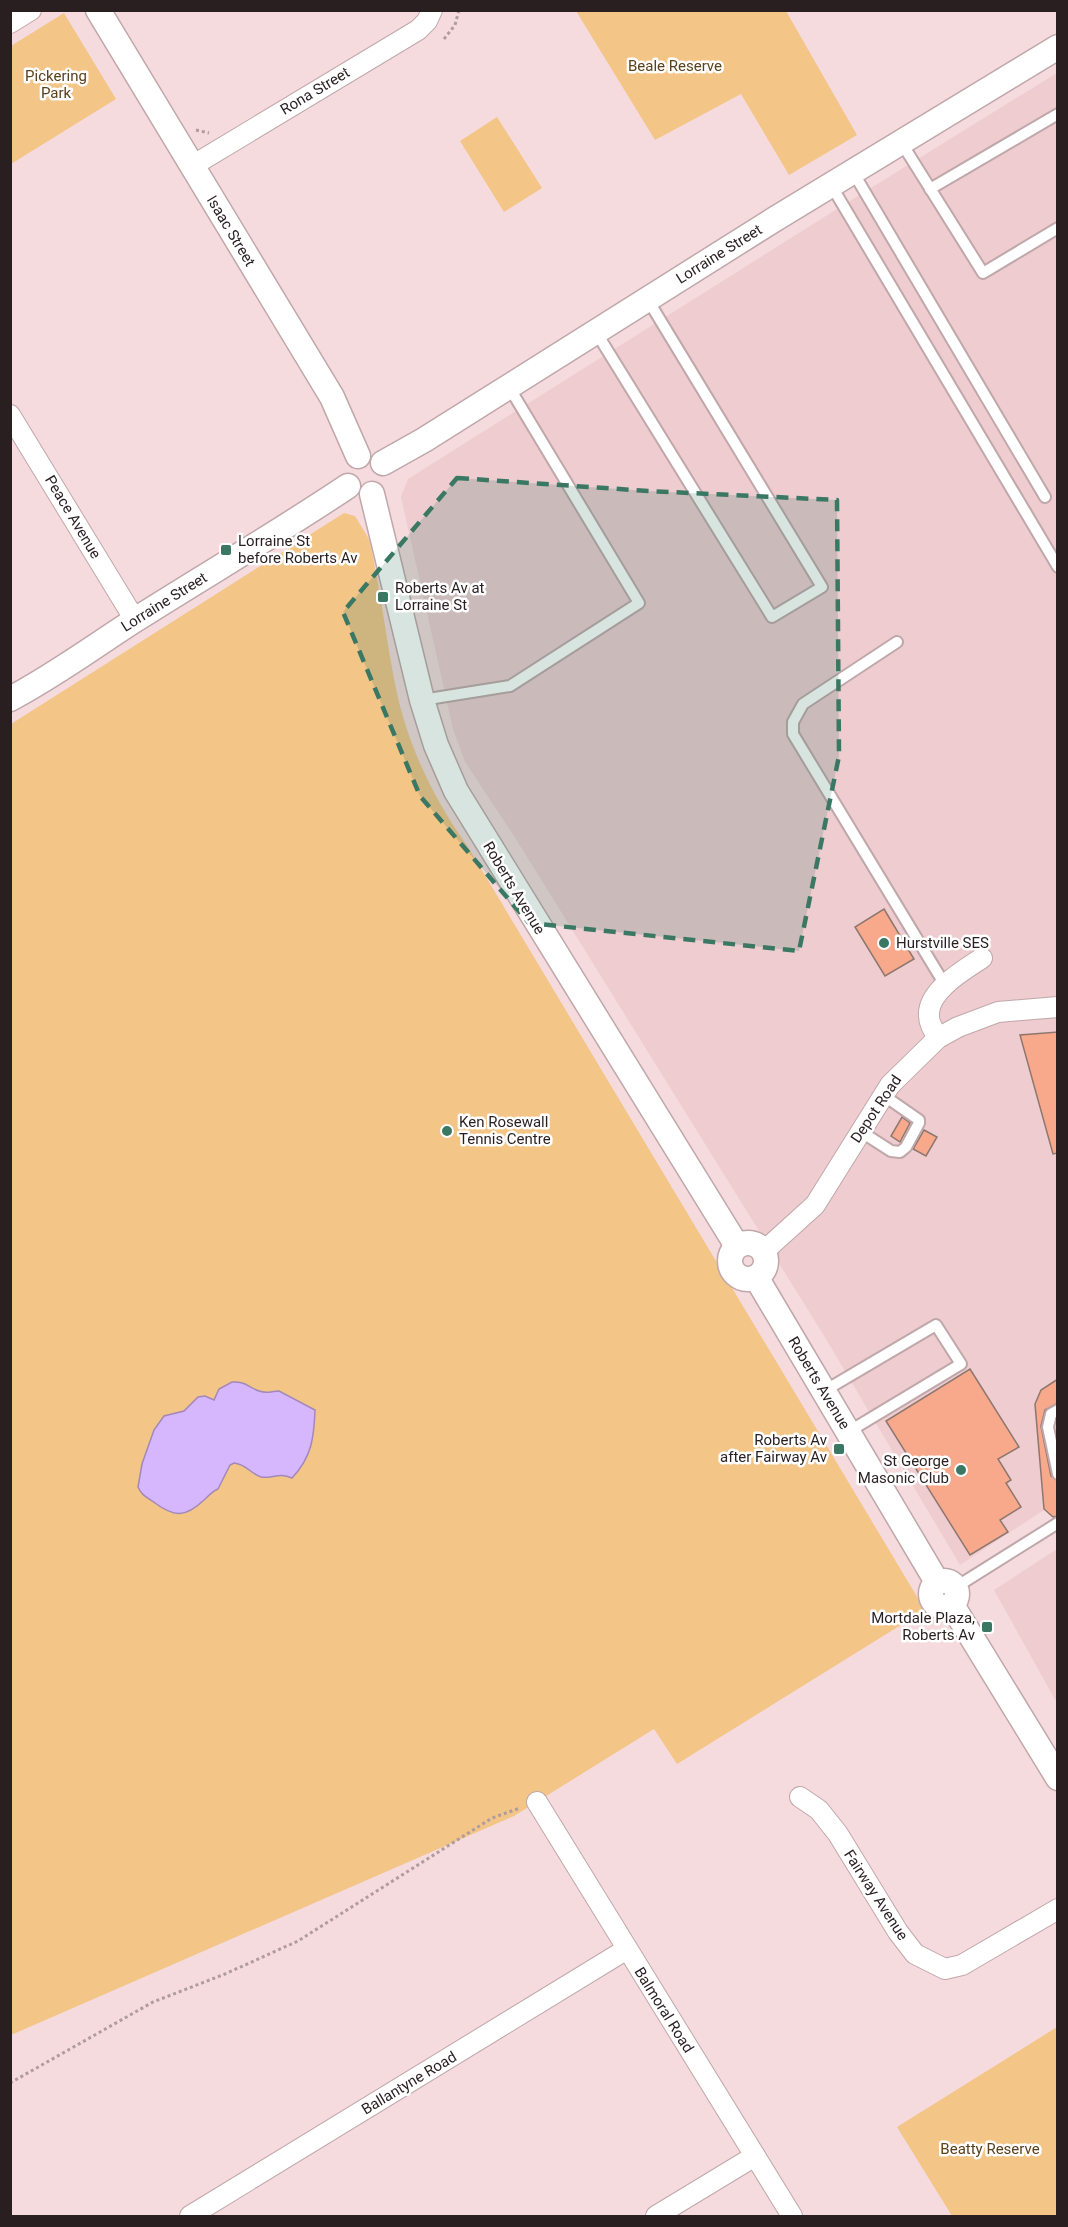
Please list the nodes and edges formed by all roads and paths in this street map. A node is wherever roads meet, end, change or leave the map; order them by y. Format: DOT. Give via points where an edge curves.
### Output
graph roads {
  1 [pos="31,10"];
  2 [pos="98,10"];
  3 [pos="432,10"];
  4 [pos="459,10"];
  5 [pos="10,23"];
  6 [pos="444,39"];
  7 [pos="1058,47"];
  8 [pos="1058,114"];
  9 [pos="901,142"];
  10 [pos="192,166"];
  11 [pos="853,172"];
  12 [pos="831,185"];
  13 [pos="930,189"];
  14 [pos="1058,228"];
  15 [pos="648,300"];
  16 [pos="596,332"];
  17 [pos="509,387"];
  18 [pos="10,415"];
  19 [pos="358,456"];
  20 [pos="382,463"];
  21 [pos="348,486"];
  22 [pos="372,494"];
  23 [pos="1045,497"];
  24 [pos="1058,567"];
  25 [pos="135,620"];
  26 [pos="897,642"];
  27 [pos="10,699"];
  28 [pos="422,700"];
  29 [pos="982,958"];
  30 [pos="945,985"];
  31 [pos="1058,1007"];
  32 [pos="938,1038"];
  33 [pos="883,1095"];
  34 [pos="860,1131"];
  35 [pos="737,1246"];
  36 [pos="763,1252"];
  37 [pos="756,1277"];
  38 [pos="824,1391"];
  39 [pos="1058,1410"];
  40 [pos="848,1432"];
  41 [pos="1058,1474"];
  42 [pos="1058,1523"];
  43 [pos="948,1591"];
  44 [pos="1058,1778"];
  45 [pos="801,1797"];
  46 [pos="537,1802"];
  47 [pos="1058,1909"];
  48 [pos="627,1949"];
  49 [pos="10,2083"];
  50 [pos="755,2156"];
  51 [pos="190,2217"];
  52 [pos="656,2217"];
  53 [pos="792,2217"];
  1 -- 5 [label="street"];
  2 -- 10 [label="street, Isaac Street"];
  3 -- 10 [label="street, Rona Street" via="418,30"];
  4 -- 6 [label="path" via="455,25"];
  7 -- 9 [label="street, Lorraine Street"];
  8 -- 13 [label="lane"];
  9 -- 11 [label="street, Lorraine Street"];
  9 -- 13 [label="lane"];
  10 -- 19 [label="street, Isaac Street" via="332,397"];
  11 -- 12 [label="street, Lorraine Street"];
  11 -- 23 [label="lane"];
  12 -- 15 [label="street, Lorraine Street"];
  12 -- 24 [label="lane"];
  13 -- 14 [label="lane" via="984,273"];
  15 -- 16 [label="street, Lorraine Street"];
  15 -- 16 [label="lane" via="822,587 772,617"];
  16 -- 17 [label="street, Lorraine Street"];
  17 -- 20 [label="street, Lorraine Street"];
  17 -- 28 [label="lane" via="639,603 510,686"];
  18 -- 25 [label="street, Peace Avenue"];
  19 -- 20 [label="street" via="369,454"];
  19 -- 21 [label="street" via="346,468"];
  20 -- 22 [label="street" via="385,482"];
  21 -- 22 [label="street" via="358,494"];
  21 -- 25 [label="street, Lorraine Street"];
  22 -- 28 [label="street, Roberts Avenue"];
  25 -- 27 [label="street, Lorraine Street"];
  26 -- 30 [label="lane" via="803,704 793,722 793,734"];
  28 -- 35 [label="street, Roberts Avenue" via="456,791"];
  29 -- 30 [label="street"];
  30 -- 32 [label="street" via="929,1007 930,1022"];
  31 -- 32 [label="street, Depot Road" via="998,1012"];
  32 -- 33 [label="street, Depot Road"];
  33 -- 34 [label="street, Depot Road"];
  33 -- 34 [label="lane" via="919,1120 906,1147 900,1152 891,1151"];
  34 -- 36 [label="street, Depot Road" via="815,1205"];
  35 -- 36 [label="street" via="748,1243"];
  35 -- 37 [label="street" via="730,1256 731,1267 738,1276"];
  36 -- 37 [label="street" via="764,1269"];
  37 -- 38 [label="street, Roberts Avenue"];
  38 -- 40 [label="street, Roberts Avenue"];
  38 -- 40 [label="lane" via="936,1325 961,1364"];
  39 -- 41 [label="lane" via="1051,1414 1048,1427"];
  40 -- 43 [label="street, Roberts Avenue"];
  42 -- 43 [label="lane"];
  43 -- 44 [label="street, Roberts Avenue"];
  45 -- 47 [label="street, Fairway Avenue" via="819,1810 838,1834 915,1954 931,1963 945,1969 962,1965"];
  46 -- 48 [label="street, Balmoral Road"];
  46 -- 49 [label="path" via="492,1818 298,1941 153,2002"];
  48 -- 50 [label="street, Balmoral Road"];
  48 -- 51 [label="street, Ballantyne Road"];
  50 -- 52 [label="street"];
  50 -- 53 [label="street, Balmoral Road"];
}
